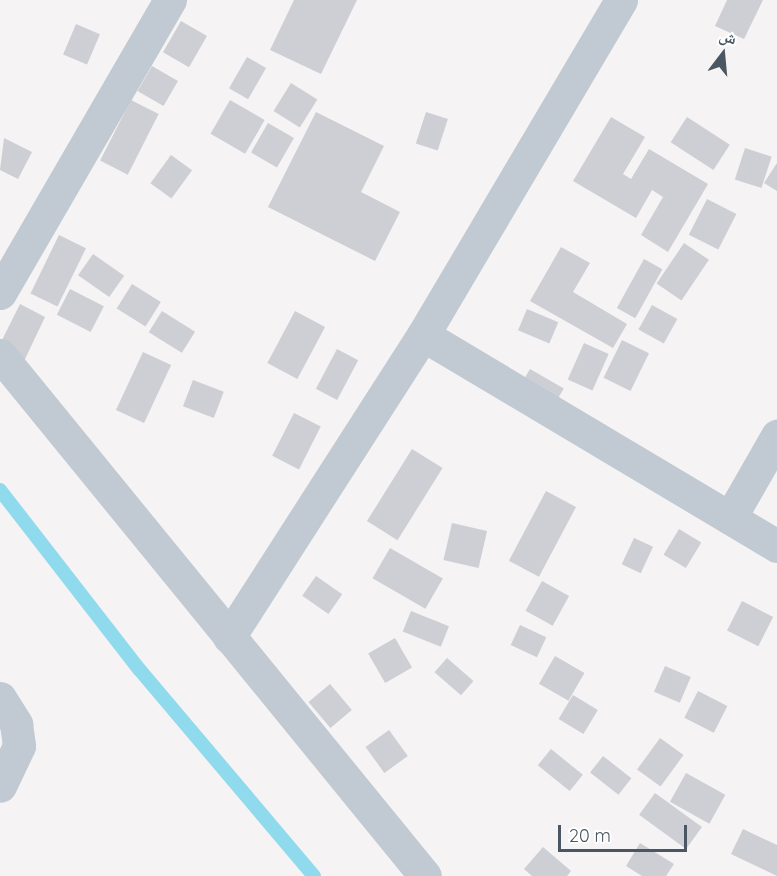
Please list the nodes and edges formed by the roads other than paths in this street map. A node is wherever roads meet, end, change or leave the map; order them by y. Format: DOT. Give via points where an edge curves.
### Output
graph roads {
  1 [pos="170,0"];
  2 [pos="621,0"];
  3 [pos="0,293"];
  4 [pos="423,335"];
  5 [pos="0,355"];
  6 [pos="777,436"];
  7 [pos="730,518"];
  8 [pos="777,546"];
  9 [pos="229,637"];
  10 [pos="0,698"];
  11 [pos="0,786"];
  12 [pos="425,876"];
  1 -- 3 [label="street"];
  2 -- 4 [label="street"];
  4 -- 7 [label="street"];
  4 -- 9 [label="street"];
  5 -- 9 [label="street"];
  6 -- 7 [label="street"];
  7 -- 8 [label="street"];
  9 -- 12 [label="street"];
  10 -- 11 [label="street" via="16,724 19,746"];
}
